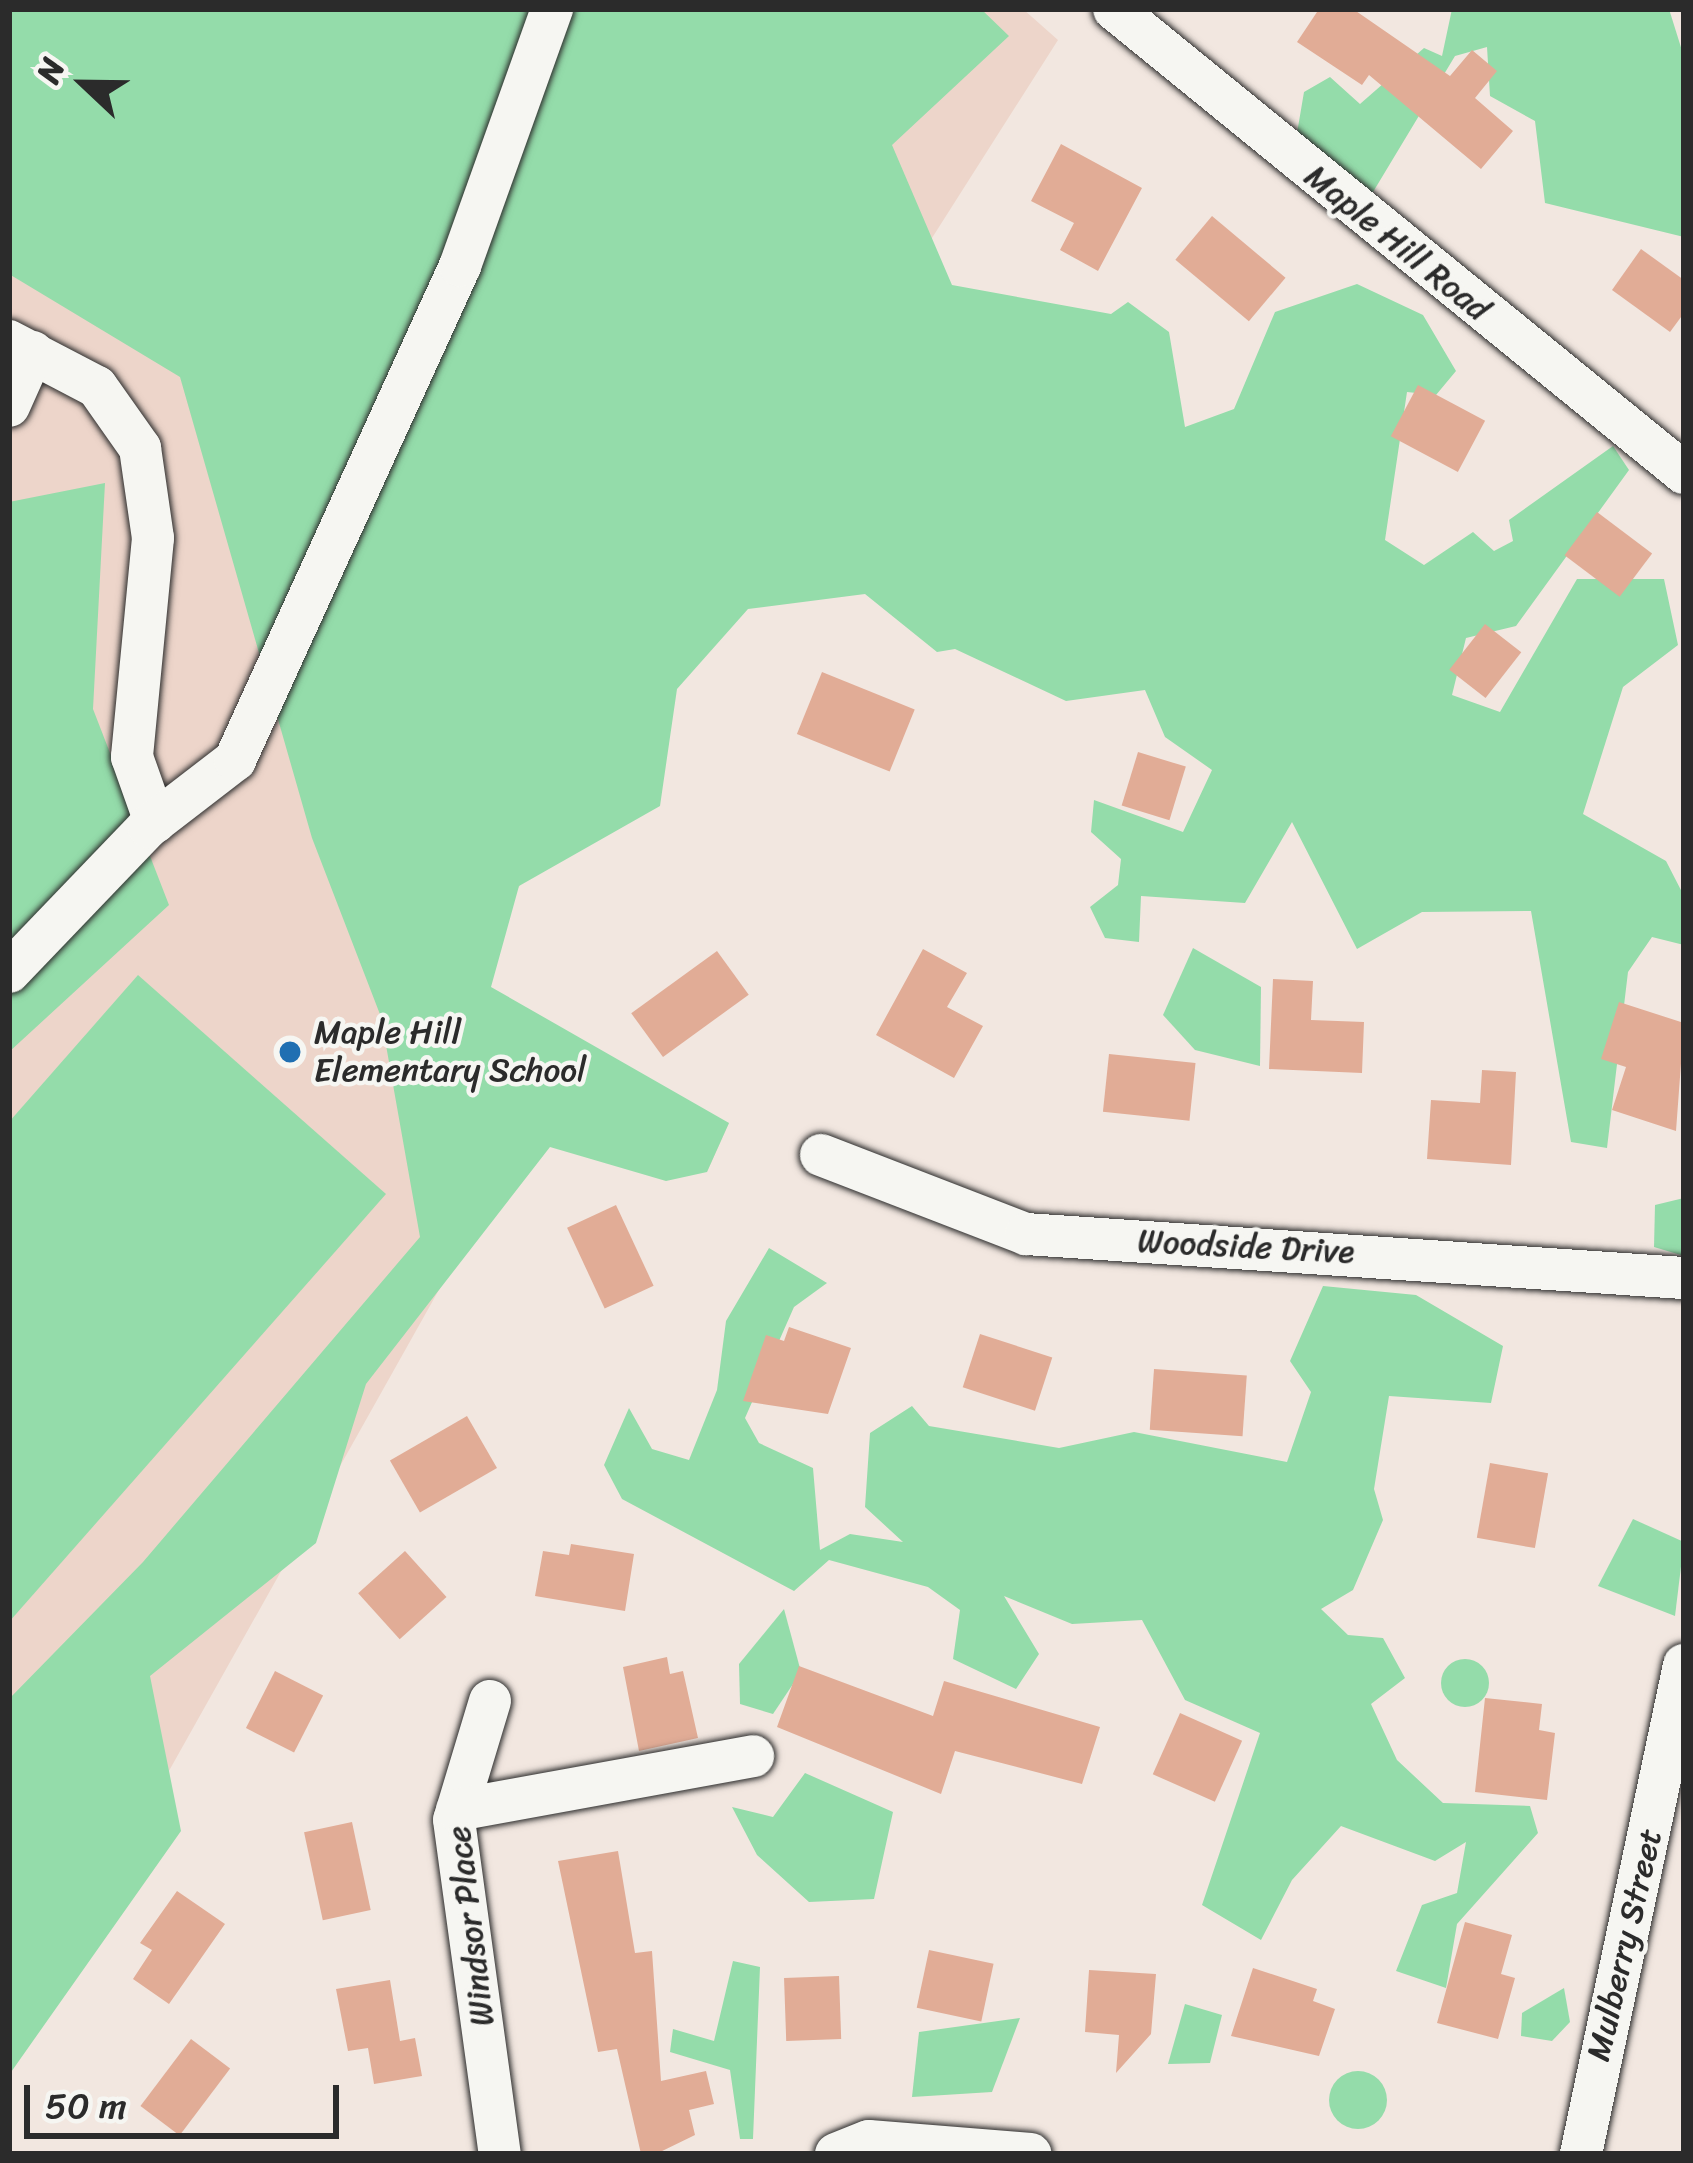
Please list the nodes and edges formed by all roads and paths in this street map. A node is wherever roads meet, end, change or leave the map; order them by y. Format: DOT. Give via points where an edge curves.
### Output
graph roads {
  1 [pos="552,9"];
  2 [pos="1114,9"];
  3 [pos="21,346"];
  4 [pos="9,406"];
  5 [pos="1684,473"];
  6 [pos="155,821"];
  7 [pos="9,972"];
  8 [pos="821,1156"];
  9 [pos="1684,1278"];
  10 [pos="1684,1665"];
  11 [pos="490,1701"];
  12 [pos="753,1756"];
  13 [pos="457,1810"];
  14 [pos="500,2154"];
  15 [pos="836,2154"];
  16 [pos="1030,2154"];
  17 [pos="1581,2154"];
  1 -- 6 [label="street" via="460,266 235,760"];
  2 -- 5 [label="street, Maple Hill Road"];
  3 -- 4 [label="street"];
  3 -- 6 [label="street" via="97,387 140,448 153,538 132,757"];
  6 -- 7 [label="street"];
  8 -- 9 [label="street, Woodside Drive" via="1026,1234"];
  10 -- 17 [label="street, Mulberry Street"];
  11 -- 13 [label="street, Windsor Place"];
  12 -- 13 [label="street"];
  13 -- 14 [label="street, Windsor Place"];
  15 -- 16 [label="street" via="869,2141"];
}
